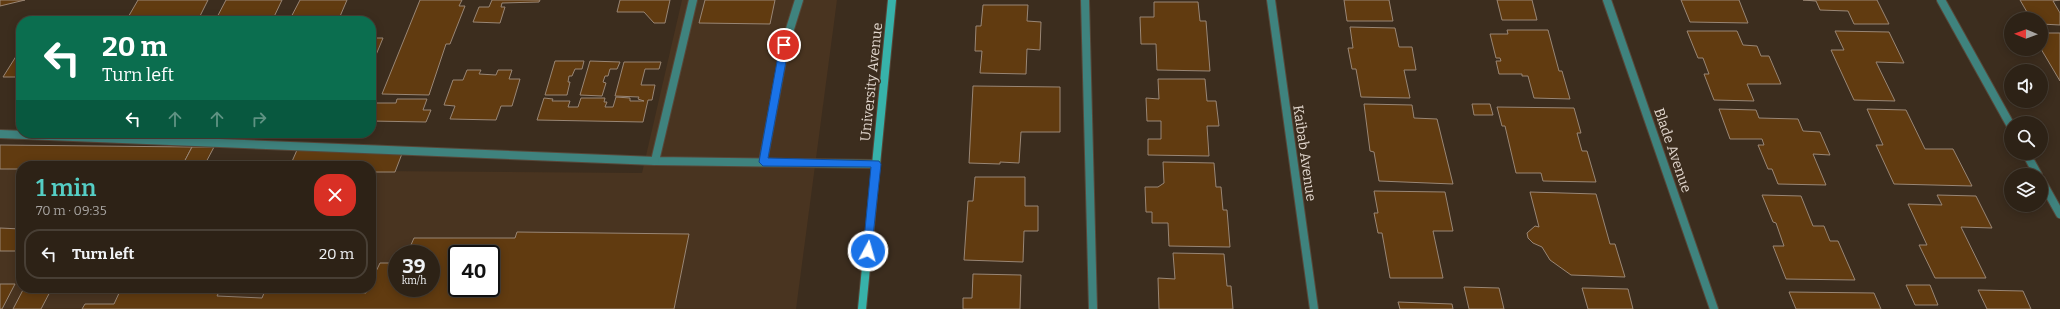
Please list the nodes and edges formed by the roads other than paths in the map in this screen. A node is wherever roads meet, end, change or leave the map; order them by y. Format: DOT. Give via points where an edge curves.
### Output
graph roads {
  1 [pos="693,0"];
  2 [pos="800,0"];
  3 [pos="892,0"];
  4 [pos="1085,0"];
  5 [pos="1271,0"];
  6 [pos="1607,0"];
  7 [pos="1941,0"];
  8 [pos="2005,116"];
  9 [pos="0,134"];
  10 [pos="16,135"];
  11 [pos="97,138"];
  12 [pos="655,161"];
  13 [pos="763,162"];
  14 [pos="876,164"];
  15 [pos="2048,193"];
  16 [pos="2060,214"];
  17 [pos="862,309"];
  18 [pos="1093,309"];
  19 [pos="1314,309"];
  20 [pos="1714,309"];
  1 -- 12 [label="street"];
  2 -- 13 [label="street" via="784,45"];
  3 -- 14 [label="street, University Avenue"];
  4 -- 18 [label="street"];
  5 -- 19 [label="street, Kaibab Avenue"];
  6 -- 20 [label="street, Blade Avenue"];
  7 -- 8 [label="street"];
  9 -- 10 [label="street"];
  11 -- 12 [label="street"];
  12 -- 13 [label="street"];
  13 -- 14 [label="street"];
  14 -- 17 [label="street, University Avenue"];
  15 -- 16 [label="street"];
}
